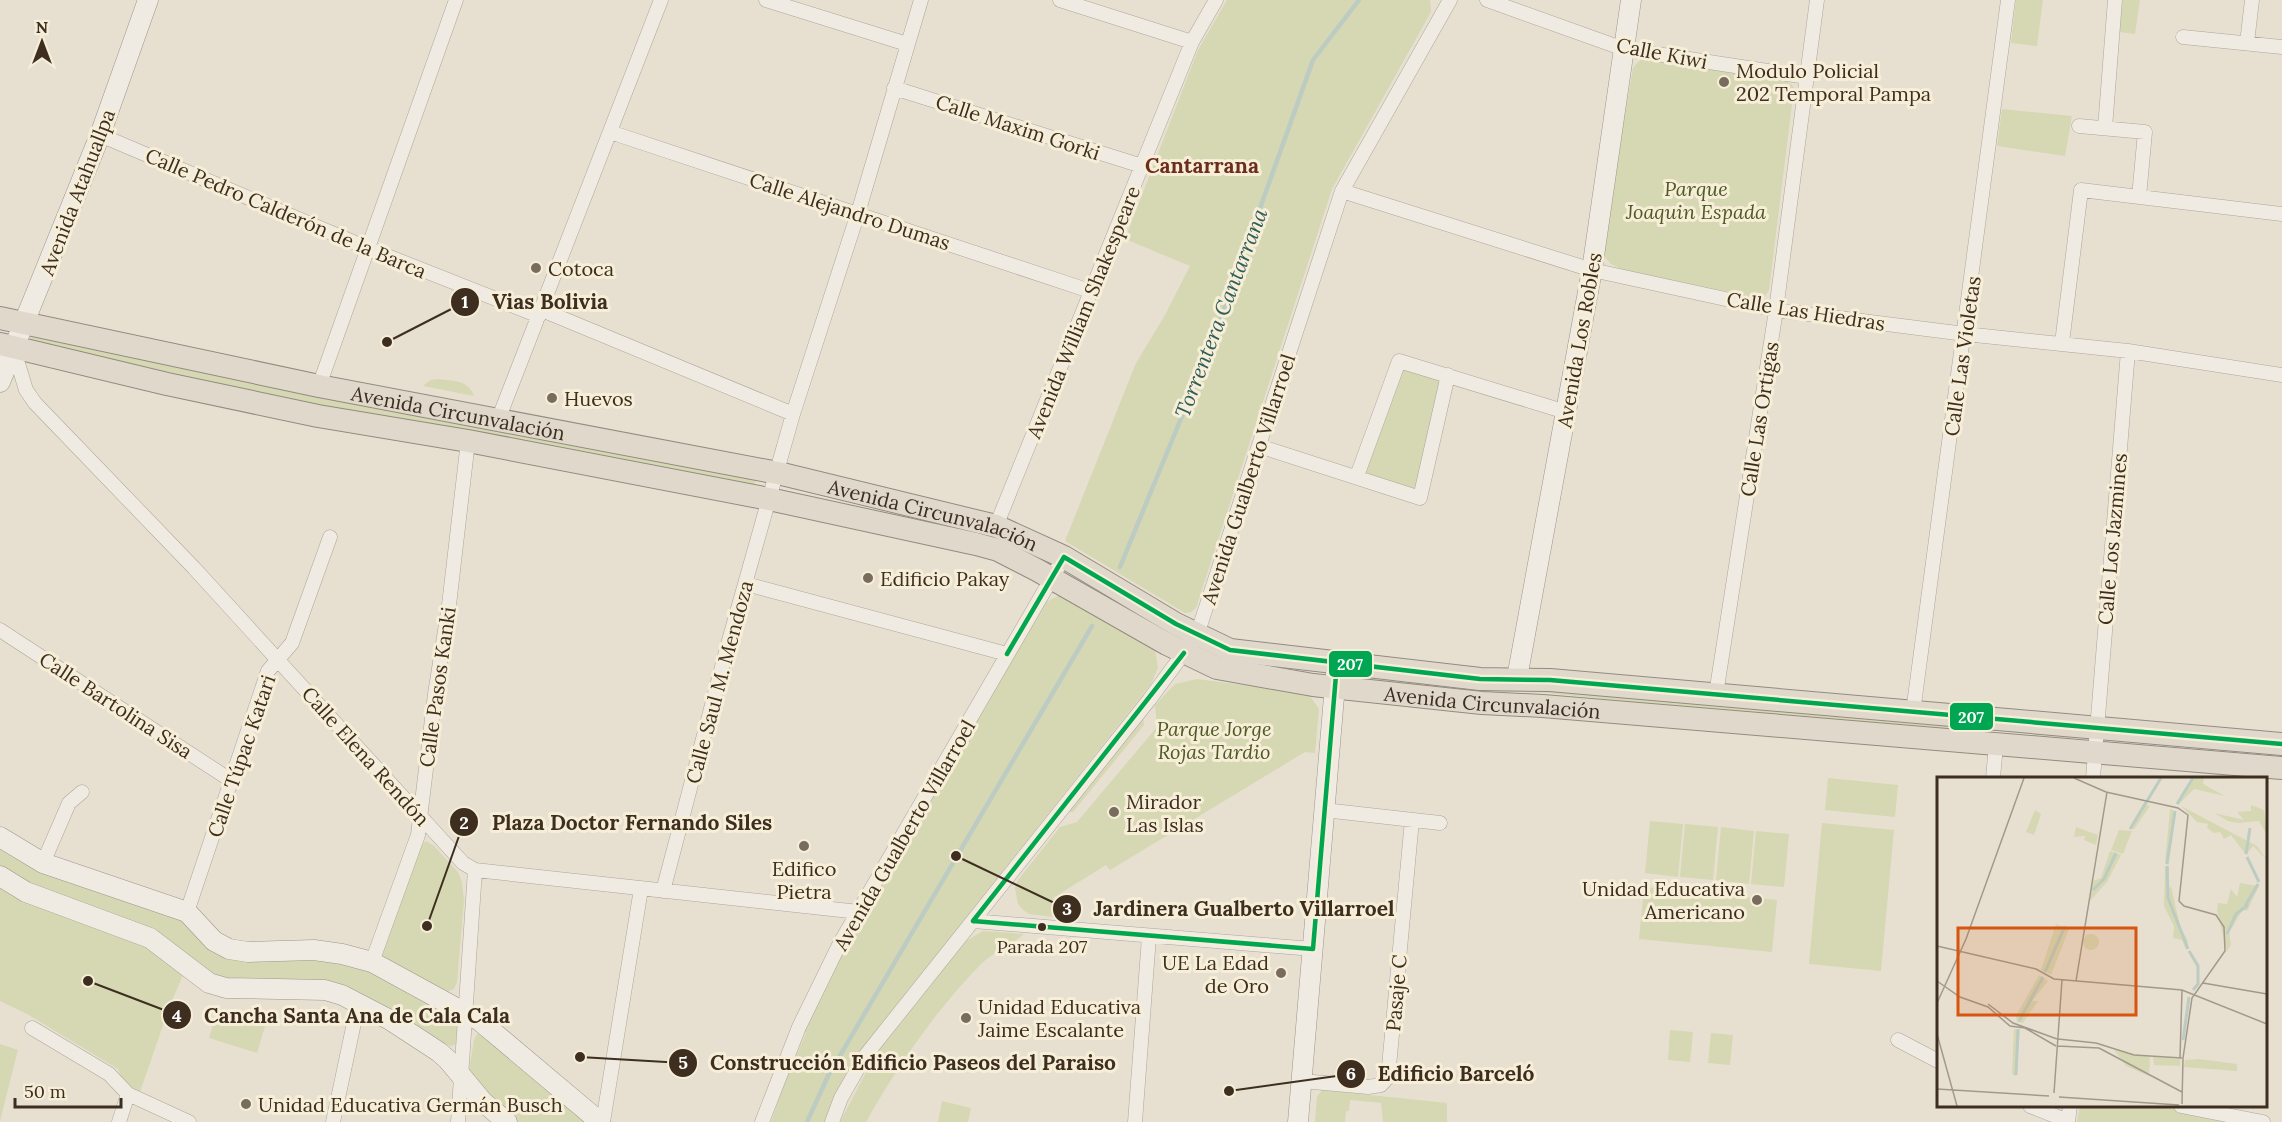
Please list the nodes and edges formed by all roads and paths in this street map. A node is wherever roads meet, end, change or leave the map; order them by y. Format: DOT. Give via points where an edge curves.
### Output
graph roads {
  1 [pos="148,0"];
  2 [pos="456,0"];
  3 [pos="661,0"];
  4 [pos="766,0"];
  5 [pos="921,0"];
  6 [pos="1060,0"];
  7 [pos="1216,0"];
  8 [pos="1450,0"];
  9 [pos="1487,0"];
  10 [pos="1631,0"];
  11 [pos="1817,0"];
  12 [pos="2008,0"];
  13 [pos="2115,0"];
  14 [pos="2252,0"];
  15 [pos="2183,37"];
  16 [pos="1192,42"];
  17 [pos="2247,43"];
  18 [pos="907,44"];
  19 [pos="2282,47"];
  20 [pos="1624,49"];
  21 [pos="1807,77"];
  22 [pos="894,88"];
  23 [pos="2079,126"];
  24 [pos="2105,128"];
  25 [pos="610,132"];
  26 [pos="100,135"];
  27 [pos="1142,166"];
  28 [pos="1342,191"];
  29 [pos="2139,197"];
  30 [pos="858,213"];
  31 [pos="2282,214"];
  32 [pos="367,248"];
  33 [pos="1592,270"];
  34 [pos="1090,291"];
  35 [pos="1776,310"];
  36 [pos="540,313"];
  37 [pos="0,318"];
  38 [pos="23,324"];
  39 [pos="1965,334"];
  40 [pos="2062,343"];
  41 [pos="7,345"];
  42 [pos="2128,351"];
  43 [pos="1448,375"];
  44 [pos="2282,375"];
  45 [pos="0,382"];
  46 [pos="319,386"];
  47 [pos="1566,412"];
  48 [pos="793,414"];
  49 [pos="498,420"];
  50 [pos="468,441"];
  51 [pos="1259,446"];
  52 [pos="778,473"];
  53 [pos="1357,476"];
  54 [pos="770,499"];
  55 [pos="996,526"];
  56 [pos="330,537"];
  57 [pos="1064,557"];
  58 [pos="1052,579"];
  59 [pos="746,584"];
  60 [pos="0,630"];
  61 [pos="1190,644"];
  62 [pos="1007,654"];
  63 [pos="278,659"];
  64 [pos="1337,663"];
  65 [pos="1517,678"];
  66 [pos="1334,688"];
  67 [pos="1716,694"];
  68 [pos="1913,712"];
  69 [pos="2097,727"];
  70 [pos="2282,744"];
  71 [pos="1996,745"];
  72 [pos="2095,754"];
  73 [pos="2282,768"];
  74 [pos="1993,777"];
  75 [pos="2094,777"];
  76 [pos="232,781"];
  77 [pos="82,792"];
  78 [pos="1324,810"];
  79 [pos="420,816"];
  80 [pos="1412,820"];
  81 [pos="1440,823"];
  82 [pos="0,837"];
  83 [pos="43,863"];
  84 [pos="475,870"];
  85 [pos="0,876"];
  86 [pos="642,889"];
  87 [pos="663,891"];
  88 [pos="187,912"];
  89 [pos="859,912"];
  90 [pos="973,921"];
  91 [pos="1149,937"];
  92 [pos="1313,950"];
  93 [pos="372,962"];
  94 [pos="358,1004"];
  95 [pos="466,1013"];
  96 [pos="32,1028"];
  97 [pos="1898,1040"];
  98 [pos="1937,1060"];
  99 [pos="462,1078"];
  100 [pos="1302,1081"];
  101 [pos="128,1094"];
  102 [pos="2032,1107"];
  103 [pos="2070,1107"];
  104 [pos="2186,1107"];
  105 [pos="119,1122"];
  106 [pos="189,1122"];
  107 [pos="333,1122"];
  108 [pos="458,1122"];
  109 [pos="507,1122"];
  110 [pos="602,1122"];
  111 [pos="762,1122"];
  112 [pos="832,1122"];
  113 [pos="1135,1122"];
  114 [pos="1298,1122"];
  115 [pos="2068,1122"];
  116 [pos="2263,1122"];
  1 -- 26 [label="main road, Avenida Atahuallpa"];
  2 -- 32 [label="street"];
  3 -- 25 [label="street"];
  4 -- 18 [label="street"];
  5 -- 18 [label="street, Calle Saul M. Mendoza"];
  6 -- 16 [label="street"];
  7 -- 16 [label="street, Avenida William Shakespeare"];
  8 -- 28 [label="street, Avenida Gualberto Villarroel"];
  9 -- 20 [label="street, Calle Kiwi"];
  10 -- 20 [label="main road, Avenida Los Robles"];
  11 -- 21 [label="street, Calle Las Ortigas"];
  12 -- 39 [label="street, Calle Las Violetas"];
  13 -- 24 [label="street"];
  14 -- 17 [label="street"];
  15 -- 17 [label="street"];
  16 -- 27 [label="street, Avenida William Shakespeare"];
  17 -- 19 [label="street"];
  18 -- 22 [label="street, Calle Saul M. Mendoza"];
  20 -- 21 [label="street, Calle Kiwi"];
  20 -- 33 [label="main road, Avenida Los Robles"];
  21 -- 35 [label="street, Calle Las Ortigas"];
  22 -- 27 [label="street, Calle Maxim Gorki"];
  22 -- 30 [label="street, Calle Saul M. Mendoza"];
  23 -- 24 [label="street"];
  24 -- 29 [label="street" via="2145,132"];
  25 -- 30 [label="street, Calle Alejandro Dumas"];
  25 -- 36 [label="street"];
  26 -- 32 [label="street, Calle Pedro Calderón de la Barca"];
  26 -- 38 [label="main road, Avenida Atahuallpa"];
  27 -- 34 [label="street, Avenida William Shakespeare"];
  28 -- 33 [label="street, Calle Las Hiedras"];
  28 -- 51 [label="street, Avenida Gualberto Villarroel"];
  29 -- 31 [label="street"];
  29 -- 40 [label="street" via="2081,190"];
  30 -- 34 [label="street, Calle Alejandro Dumas"];
  30 -- 48 [label="street, Calle Saul M. Mendoza"];
  32 -- 36 [label="street, Calle Pedro Calderón de la Barca"];
  32 -- 46 [label="street"];
  33 -- 35 [label="street, Calle Las Hiedras"];
  33 -- 47 [label="main road, Avenida Los Robles"];
  34 -- 55 [label="street, Avenida William Shakespeare"];
  35 -- 39 [label="street, Calle Las Hiedras"];
  35 -- 67 [label="street, Calle Las Ortigas"];
  36 -- 48 [label="street, Calle Pedro Calderón de la Barca"];
  36 -- 49 [label="street"];
  37 -- 38 [label="highway, Avenida Circunvalación"];
  38 -- 41 [label="main road, Avenida Atahuallpa"];
  38 -- 46 [label="highway, Avenida Circunvalación"];
  39 -- 40 [label="street, Calle Las Hiedras"];
  39 -- 68 [label="street, Calle Las Violetas"];
  40 -- 42 [label="street, Calle Las Hiedras"];
  41 -- 45 [label="main road, Avenida Atahuallpa"];
  41 -- 50 [label="highway, Avenida Circunvalación" via="272,406"];
  41 -- 63 [label="street, Calle Elena Rendón" via="35,403"];
  42 -- 44 [label="street, Calle Las Hiedras"];
  42 -- 69 [label="street, Calle Los Jazmines"];
  43 -- 47 [label="street"];
  43 -- 53 [label="street" via="1399,361"];
  43 -- 53 [label="street" via="1419,498"];
  46 -- 49 [label="highway, Avenida Circunvalación"];
  47 -- 65 [label="main road, Avenida Los Robles"];
  48 -- 52 [label="street, Calle Saul M. Mendoza"];
  49 -- 52 [label="highway, Avenida Circunvalación"];
  50 -- 54 [label="highway, Avenida Circunvalación"];
  50 -- 79 [label="street, Calle Pasos Kanki"];
  51 -- 53 [label="street"];
  51 -- 61 [label="street, Avenida Gualberto Villarroel"];
  52 -- 54 [label="street, Calle Saul M. Mendoza"];
  52 -- 55 [label="highway, Avenida Circunvalación"];
  54 -- 58 [label="highway, Avenida Circunvalación" via="998,550"];
  54 -- 59 [label="street, Calle Saul M. Mendoza"];
  55 -- 57 [label="highway, Avenida Circunvalación"];
  56 -- 63 [label="street, Calle Túpac Katari" via="292,643"];
  57 -- 58 [label="street, Avenida Gualberto Villarroel"];
  57 -- 61 [label="highway, Avenida Circunvalación"];
  58 -- 61 [label="highway, Avenida Circunvalación"];
  58 -- 62 [label="street, Avenida Gualberto Villarroel"];
  59 -- 62 [label="street"];
  59 -- 87 [label="street, Calle Saul M. Mendoza"];
  60 -- 76 [label="street, Calle Bartolina Sisa"];
  61 -- 64 [label="highway, Avenida Circunvalación"];
  61 -- 66 [label="highway, Avenida Circunvalación" via="1217,668"];
  61 -- 90 [label="street, Avenida Gualberto Villarroel"];
  62 -- 89 [label="street, Avenida Gualberto Villarroel"];
  63 -- 76 [label="street, Calle Túpac Katari" via="268,671"];
  63 -- 79 [label="street, Calle Elena Rendón"];
  64 -- 65 [label="highway, Avenida Circunvalación" via="1480,680"];
  64 -- 66 [label="main road"];
  65 -- 67 [label="highway, Avenida Circunvalación"];
  66 -- 71 [label="highway, Avenida Circunvalación"];
  66 -- 78 [label="main road"];
  67 -- 68 [label="highway, Avenida Circunvalación"];
  68 -- 69 [label="highway, Avenida Circunvalación"];
  69 -- 70 [label="highway, Avenida Circunvalación"];
  69 -- 72 [label="street, Calle Los Jazmines"];
  71 -- 72 [label="highway, Avenida Circunvalación"];
  71 -- 74 [label="street"];
  72 -- 73 [label="highway, Avenida Circunvalación"];
  72 -- 75 [label="street, Calle Los Jazmines"];
  76 -- 88 [label="street, Calle Túpac Katari"];
  77 -- 83 [label="street" via="69,803"];
  78 -- 80 [label="street"];
  78 -- 92 [label="main road"];
  79 -- 84 [label="street, Calle Elena Rendón" via="463,863"];
  79 -- 93 [label="street, Calle Pasos Kanki" via="418,835"];
  80 -- 81 [label="street"];
  80 -- 100 [label="street, Pasaje C" via="1388,1077 1381,1086 1368,1087"];
  82 -- 83 [label="main road"];
  83 -- 88 [label="main road"];
  84 -- 86 [label="street"];
  84 -- 95 [label="street"];
  85 -- 94 [label="main road" via="26,892 150,938 209,983 226,988 325,990"];
  86 -- 87 [label="street"];
  86 -- 110 [label="street"];
  87 -- 89 [label="street"];
  88 -- 93 [label="main road" via="214,940 229,949 314,950"];
  89 -- 111 [label="street, Avenida Gualberto Villarroel" via="799,1027"];
  90 -- 91 [label="street"];
  90 -- 112 [label="street, Avenida Gualberto Villarroel" via="865,1056"];
  91 -- 92 [label="street"];
  91 -- 113 [label="street"];
  92 -- 100 [label="main road"];
  93 -- 95 [label="main road"];
  94 -- 99 [label="main road" via="439,1052"];
  94 -- 107 [label="street"];
  95 -- 99 [label="street"];
  95 -- 110 [label="main road"];
  96 -- 101 [label="street" via="109,1074"];
  97 -- 98 [label="street"];
  99 -- 108 [label="street"];
  99 -- 109 [label="main road"];
  100 -- 114 [label="main road"];
  101 -- 105 [label="street"];
  101 -- 106 [label="street"];
  102 -- 115 [label="street"];
  103 -- 115 [label="street"];
  104 -- 116 [label="street"];
}
